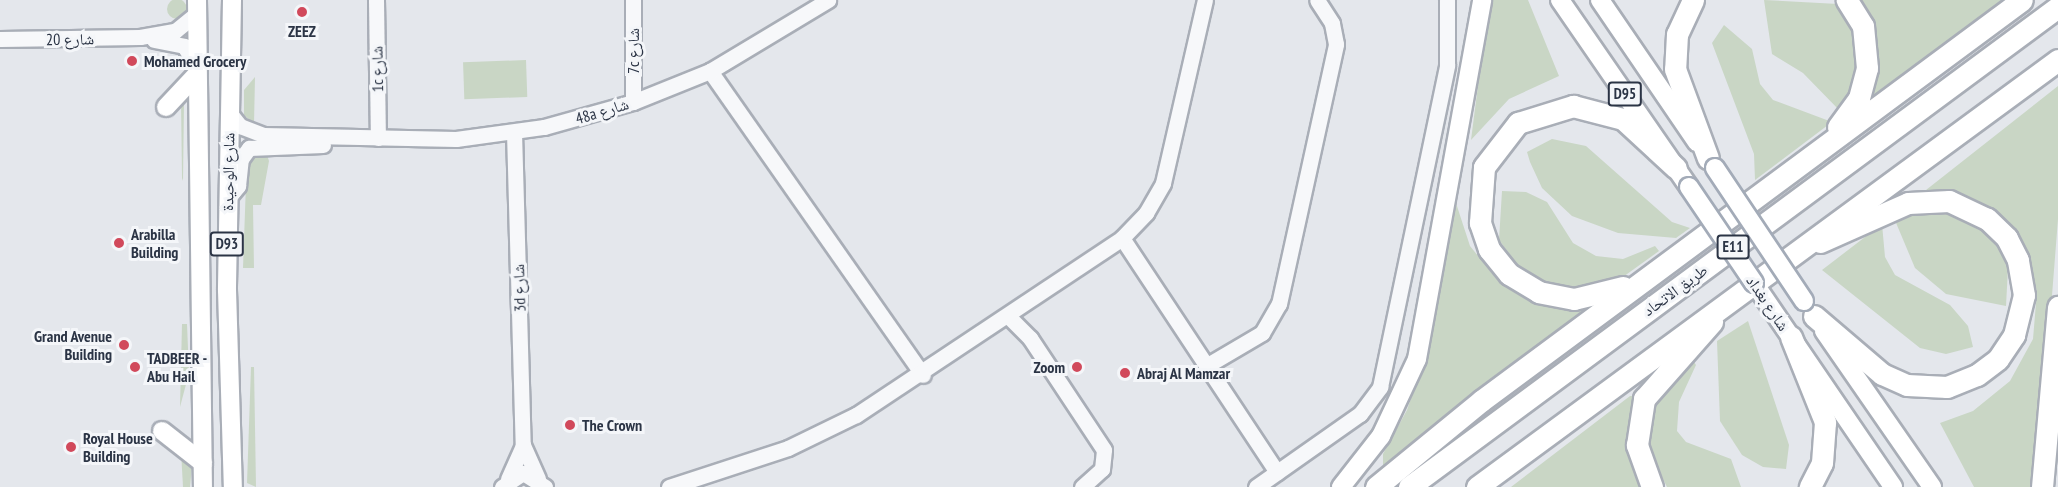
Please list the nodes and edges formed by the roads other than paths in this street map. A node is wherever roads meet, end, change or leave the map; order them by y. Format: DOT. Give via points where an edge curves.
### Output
graph roads {
  1 [pos="232,0"];
  2 [pos="376,0"];
  3 [pos="633,0"];
  4 [pos="828,0"];
  5 [pos="1204,0"];
  6 [pos="1317,0"];
  7 [pos="1448,0"];
  8 [pos="1482,0"];
  9 [pos="1560,0"];
  10 [pos="1600,0"];
  11 [pos="1693,0"];
  12 [pos="1847,0"];
  13 [pos="2022,0"];
  14 [pos="197,6"];
  15 [pos="2058,7"];
  16 [pos="140,37"];
  17 [pos="0,39"];
  18 [pos="2058,60"];
  19 [pos="197,70"];
  20 [pos="710,71"];
  21 [pos="633,102"];
  22 [pos="166,107"];
  23 [pos="229,112"];
  24 [pos="514,132"];
  25 [pos="351,137"];
  26 [pos="378,138"];
  27 [pos="1711,163"];
  28 [pos="1676,168"];
  29 [pos="1789,170"];
  30 [pos="228,198"];
  31 [pos="1118,241"];
  32 [pos="1804,245"];
  33 [pos="1668,262"];
  34 [pos="1732,295"];
  35 [pos="2058,307"];
  36 [pos="1809,308"];
  37 [pos="1013,314"];
  38 [pos="1785,329"];
  39 [pos="1209,370"];
  40 [pos="923,375"];
  41 [pos="162,432"];
  42 [pos="523,445"];
  43 [pos="2045,465"];
  44 [pos="1282,468"];
  45 [pos="201,478"];
  46 [pos="542,482"];
  47 [pos="505,483"];
  48 [pos="233,487"];
  49 [pos="560,487"];
  50 [pos="669,487"];
  51 [pos="1082,487"];
  52 [pos="1256,487"];
  53 [pos="1341,487"];
  54 [pos="1376,487"];
  55 [pos="1409,487"];
  56 [pos="1477,487"];
  57 [pos="1652,487"];
  58 [pos="1810,487"];
  59 [pos="1893,487"];
  60 [pos="1932,487"];
  61 [pos="2042,487"];
  62 [pos="2047,487"];
  1 -- 23 [label="main road, شارع الوحيدة / D93"];
  2 -- 26 [label="street, 1c شارع"];
  3 -- 21 [label="street, 7c شارع"];
  4 -- 20 [label="street, 48a شارع"];
  5 -- 31 [label="street" via="1163,183 1146,213"];
  6 -- 39 [label="street" via="1332,23 1336,44 1279,304 1262,333"];
  7 -- 44 [label="street" via="1447,65 1380,387 1360,414"];
  8 -- 53 [label="main road" via="1417,359 1381,436"];
  9 -- 28 [label="main road, شارع بغداد / D95"];
  10 -- 27 [label="main road, شارع بغداد / D95"];
  11 -- 27 [label="highway" via="1677,34 1675,69"];
  12 -- 29 [label="highway" via="1866,36 1862,88 1842,123"];
  13 -- 29 [label="highway"];
  14 -- 16 [label="street, شارع 20" via="175,31"];
  14 -- 19 [label="main road, شارع الوحيدة / D93"];
  15 -- 55 [label="highway, طريق الاتحاد / E11"];
  16 -- 17 [label="street, شارع 20"];
  16 -- 19 [label="street, شارع 20" via="176,42"];
  18 -- 32 [label="highway, E11"];
  19 -- 22 [label="main road"];
  19 -- 45 [label="main road, شارع الوحيدة / D93"];
  20 -- 21 [label="street, 48a شارع"];
  20 -- 40 [label="street"];
  21 -- 24 [label="street, 48a شارع"];
  23 -- 25 [label="street, 48a شارع" via="240,126 263,135"];
  23 -- 30 [label="main road, شارع الوحيدة / D93"];
  24 -- 26 [label="street, 48a شارع" via="456,139"];
  24 -- 42 [label="street, 3d شارع"];
  25 -- 26 [label="street, 48a شارع"];
  25 -- 30 [label="street, 48a شارع" via="329,145 249,148 241,159 238,186"];
  27 -- 36 [label="main road, شارع بغداد / D95, bridge"];
  28 -- 33 [label="highway" via="1623,119 1597,108 1562,107 1528,117 1508,132 1487,161 1478,195 1490,249 1509,274 1539,292 1574,299 1601,296"];
  28 -- 38 [label="main road, شارع بغداد / D95, bridge"];
  29 -- 33 [label="highway"];
  30 -- 48 [label="main road, شارع الوحيدة / D93"];
  31 -- 37 [label="street"];
  31 -- 39 [label="street"];
  32 -- 34 [label="highway, E11"];
  32 -- 36 [label="highway" via="1846,233 1908,203 1949,201 1981,215 2007,238 2024,283 2020,321 2007,348 1977,375 1947,387 1920,387 1882,374"];
  33 -- 54 [label="highway" via="1481,401"];
  34 -- 56 [label="highway, E11"];
  34 -- 57 [label="highway" via="1644,399 1637,445"];
  35 -- 43 [label="highway"];
  36 -- 60 [label="main road, شارع بغداد / D95"];
  37 -- 40 [label="street"];
  37 -- 51 [label="street" via="1104,450 1102,469"];
  38 -- 58 [label="highway" via="1825,422 1823,456"];
  38 -- 59 [label="main road, شارع بغداد / D95"];
  39 -- 44 [label="street"];
  40 -- 50 [label="street" via="814,436"];
  41 -- 45 [label="main road"];
  42 -- 46 [label="street, 3d شارع"];
  42 -- 47 [label="street, 3d شارع"];
  43 -- 61 [label="highway"];
  43 -- 62 [label="highway"];
  44 -- 52 [label="street"];
  46 -- 47 [label="street" via="523,473"];
  46 -- 49 [label="street"];
}
